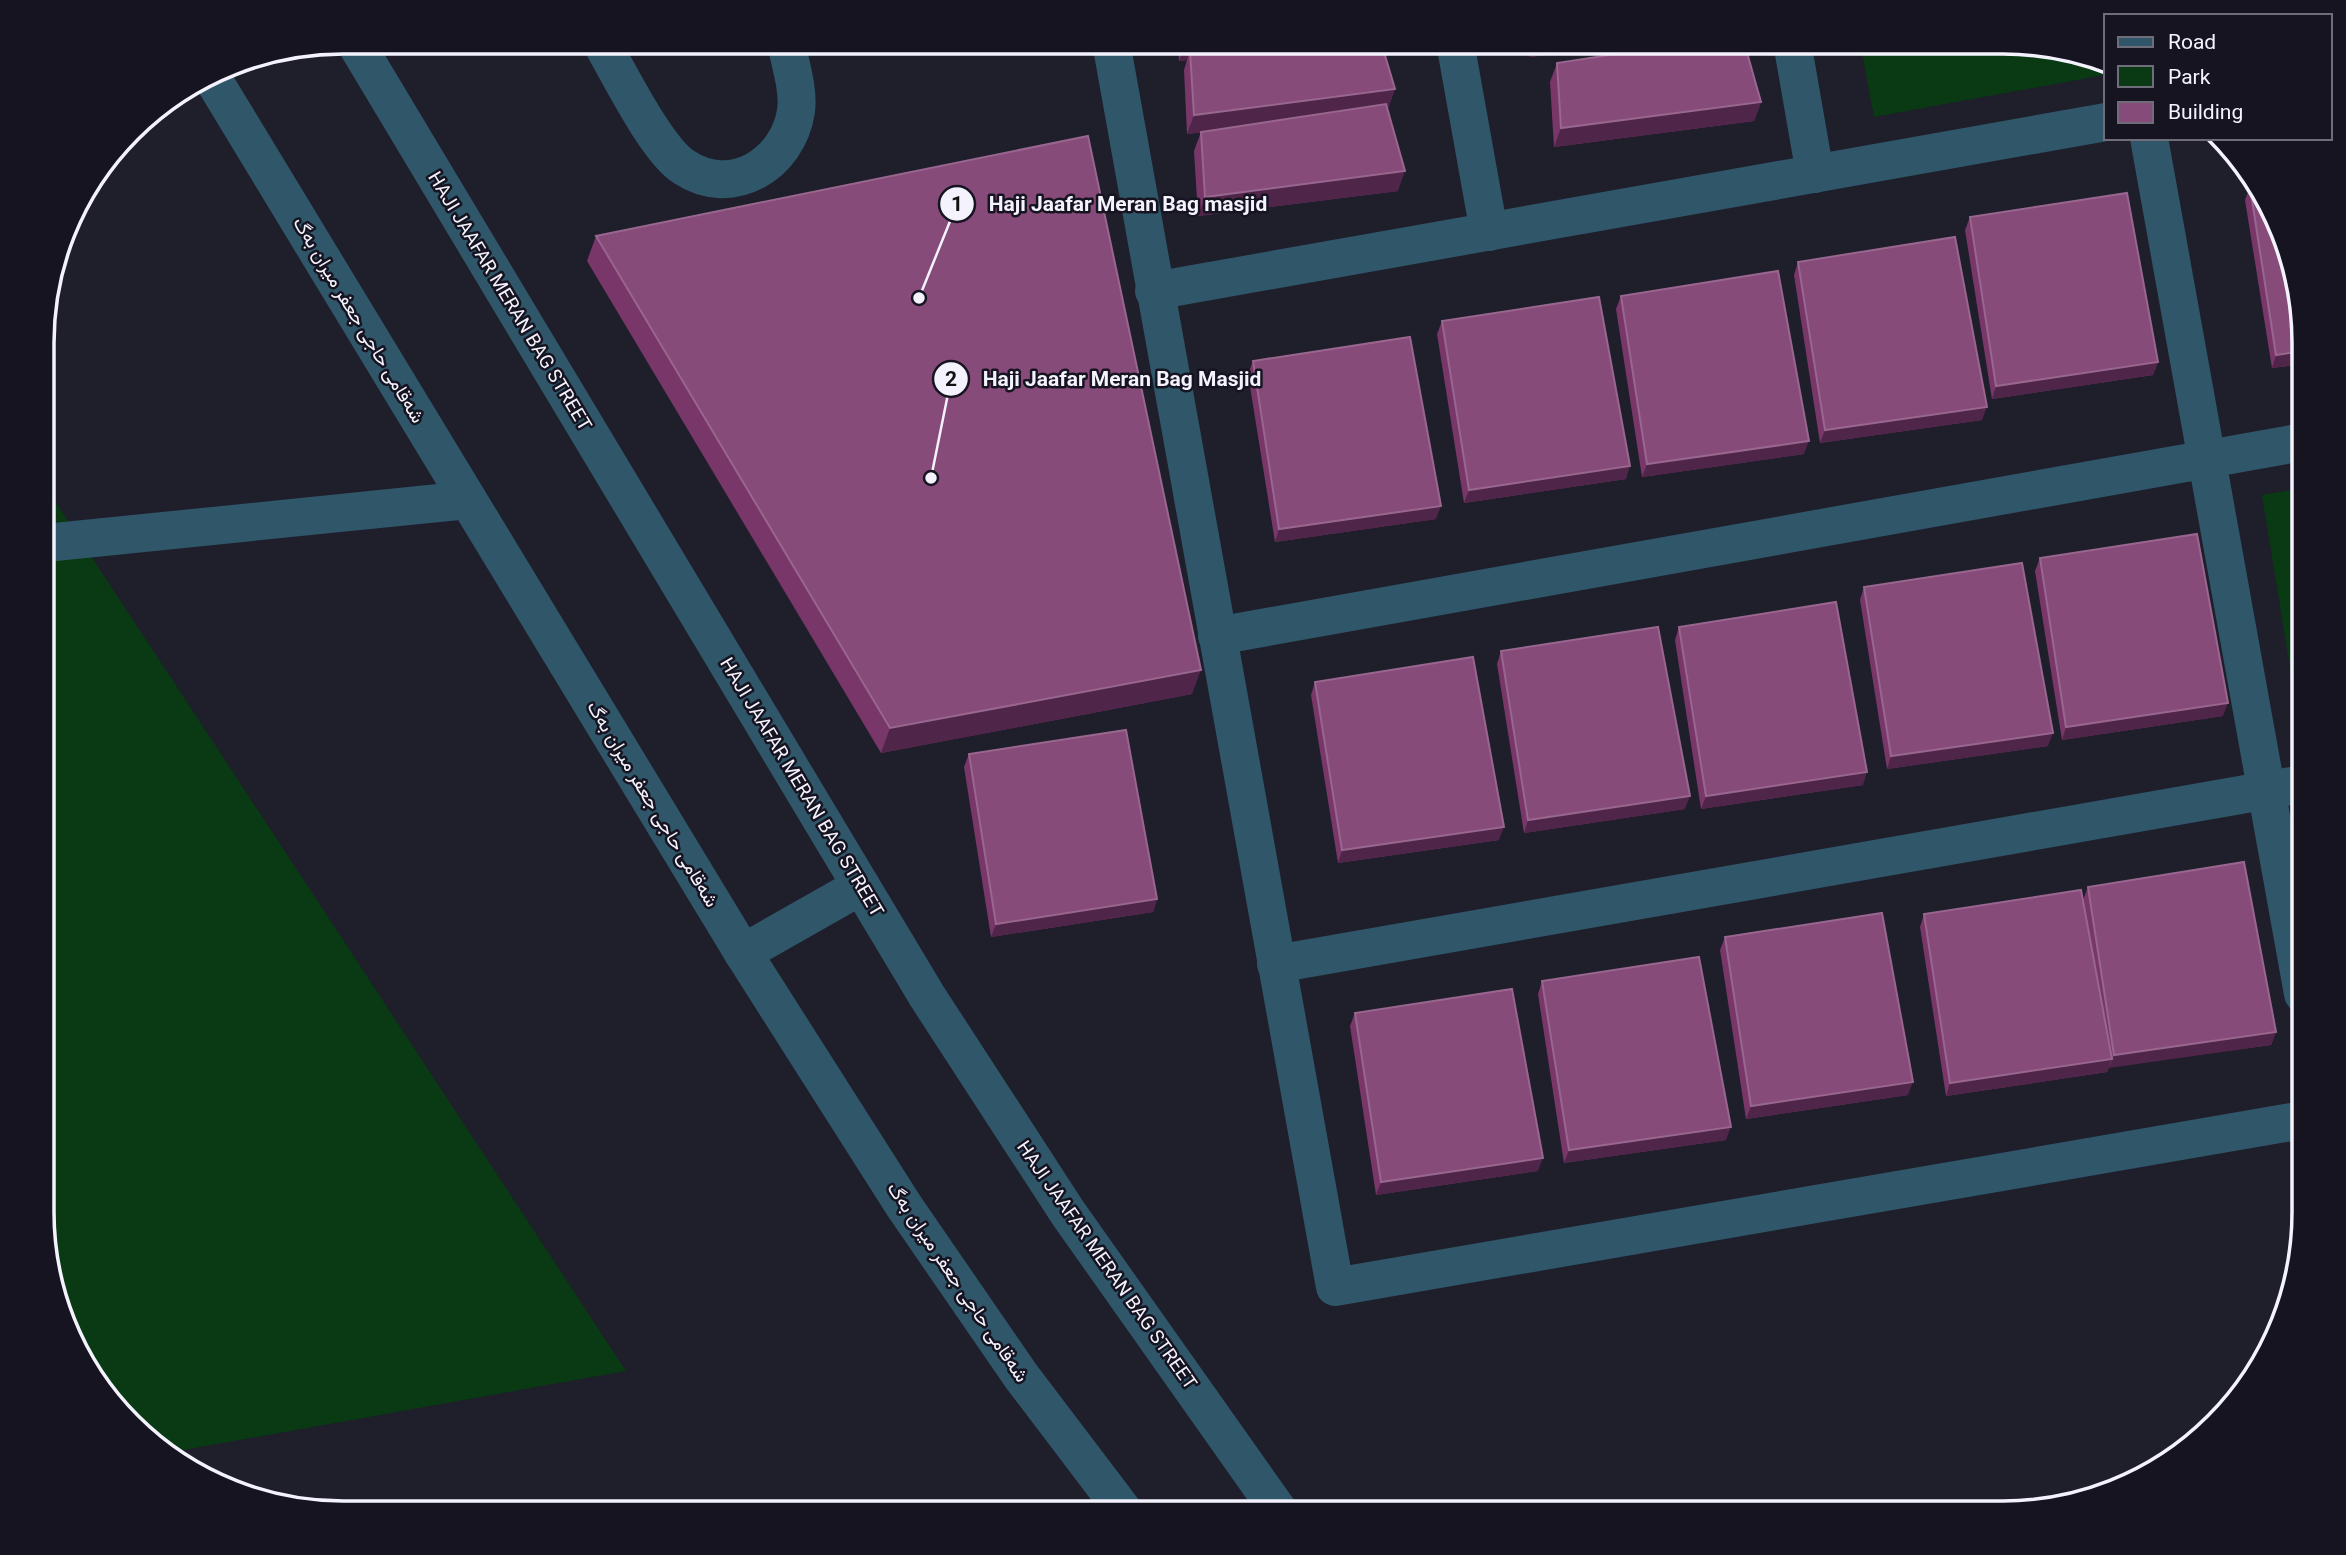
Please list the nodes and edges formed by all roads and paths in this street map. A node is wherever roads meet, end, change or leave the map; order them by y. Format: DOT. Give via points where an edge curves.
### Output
graph roads {
  1 [pos="362,54"];
  2 [pos="608,54"];
  3 [pos="788,54"];
  4 [pos="1113,54"];
  5 [pos="1457,54"];
  6 [pos="1793,54"];
  7 [pos="216,84"];
  8 [pos="2104,122"];
  9 [pos="2149,140"];
  10 [pos="1815,174"];
  11 [pos="1489,232"];
  12 [pos="1154,290"];
  13 [pos="2292,444"];
  14 [pos="2207,459"];
  15 [pos="468,500"];
  16 [pos="54,542"];
  17 [pos="1217,636"];
  18 [pos="2292,785"];
  19 [pos="2267,790"];
  20 [pos="861,886"];
  21 [pos="2292,932"];
  22 [pos="743,953"];
  23 [pos="1276,964"];
  24 [pos="2292,1122"];
  25 [pos="1116,1501"];
  26 [pos="1272,1501"];
  1 -- 20 [label="street, HAJI JAAFAR MERAN BAG STREET"];
  2 -- 3 [label="street" via="665,149 683,167 707,177 733,178 757,171 777,155 791,133 796,108"];
  4 -- 12 [label="street"];
  5 -- 11 [label="street"];
  6 -- 10 [label="street"];
  7 -- 15 [label="street, شەقامی حاجی جعفر میران بەگ"];
  8 -- 10 [label="street"];
  9 -- 14 [label="street"];
  10 -- 11 [label="street"];
  11 -- 12 [label="street"];
  12 -- 17 [label="street"];
  13 -- 14 [label="street"];
  14 -- 17 [label="street"];
  14 -- 19 [label="street"];
  15 -- 16 [label="street"];
  15 -- 22 [label="street, شەقامی حاجی جعفر میران بەگ"];
  17 -- 23 [label="street"];
  18 -- 19 [label="street"];
  19 -- 21 [label="street"];
  19 -- 23 [label="street"];
  20 -- 22 [label="street"];
  20 -- 26 [label="street, HAJI JAAFAR MERAN BAG STREET" via="1068,1213"];
  22 -- 25 [label="street, شەقامی حاجی جعفر میران بەگ" via="961,1292"];
  23 -- 24 [label="street" via="1335,1287"];
}
